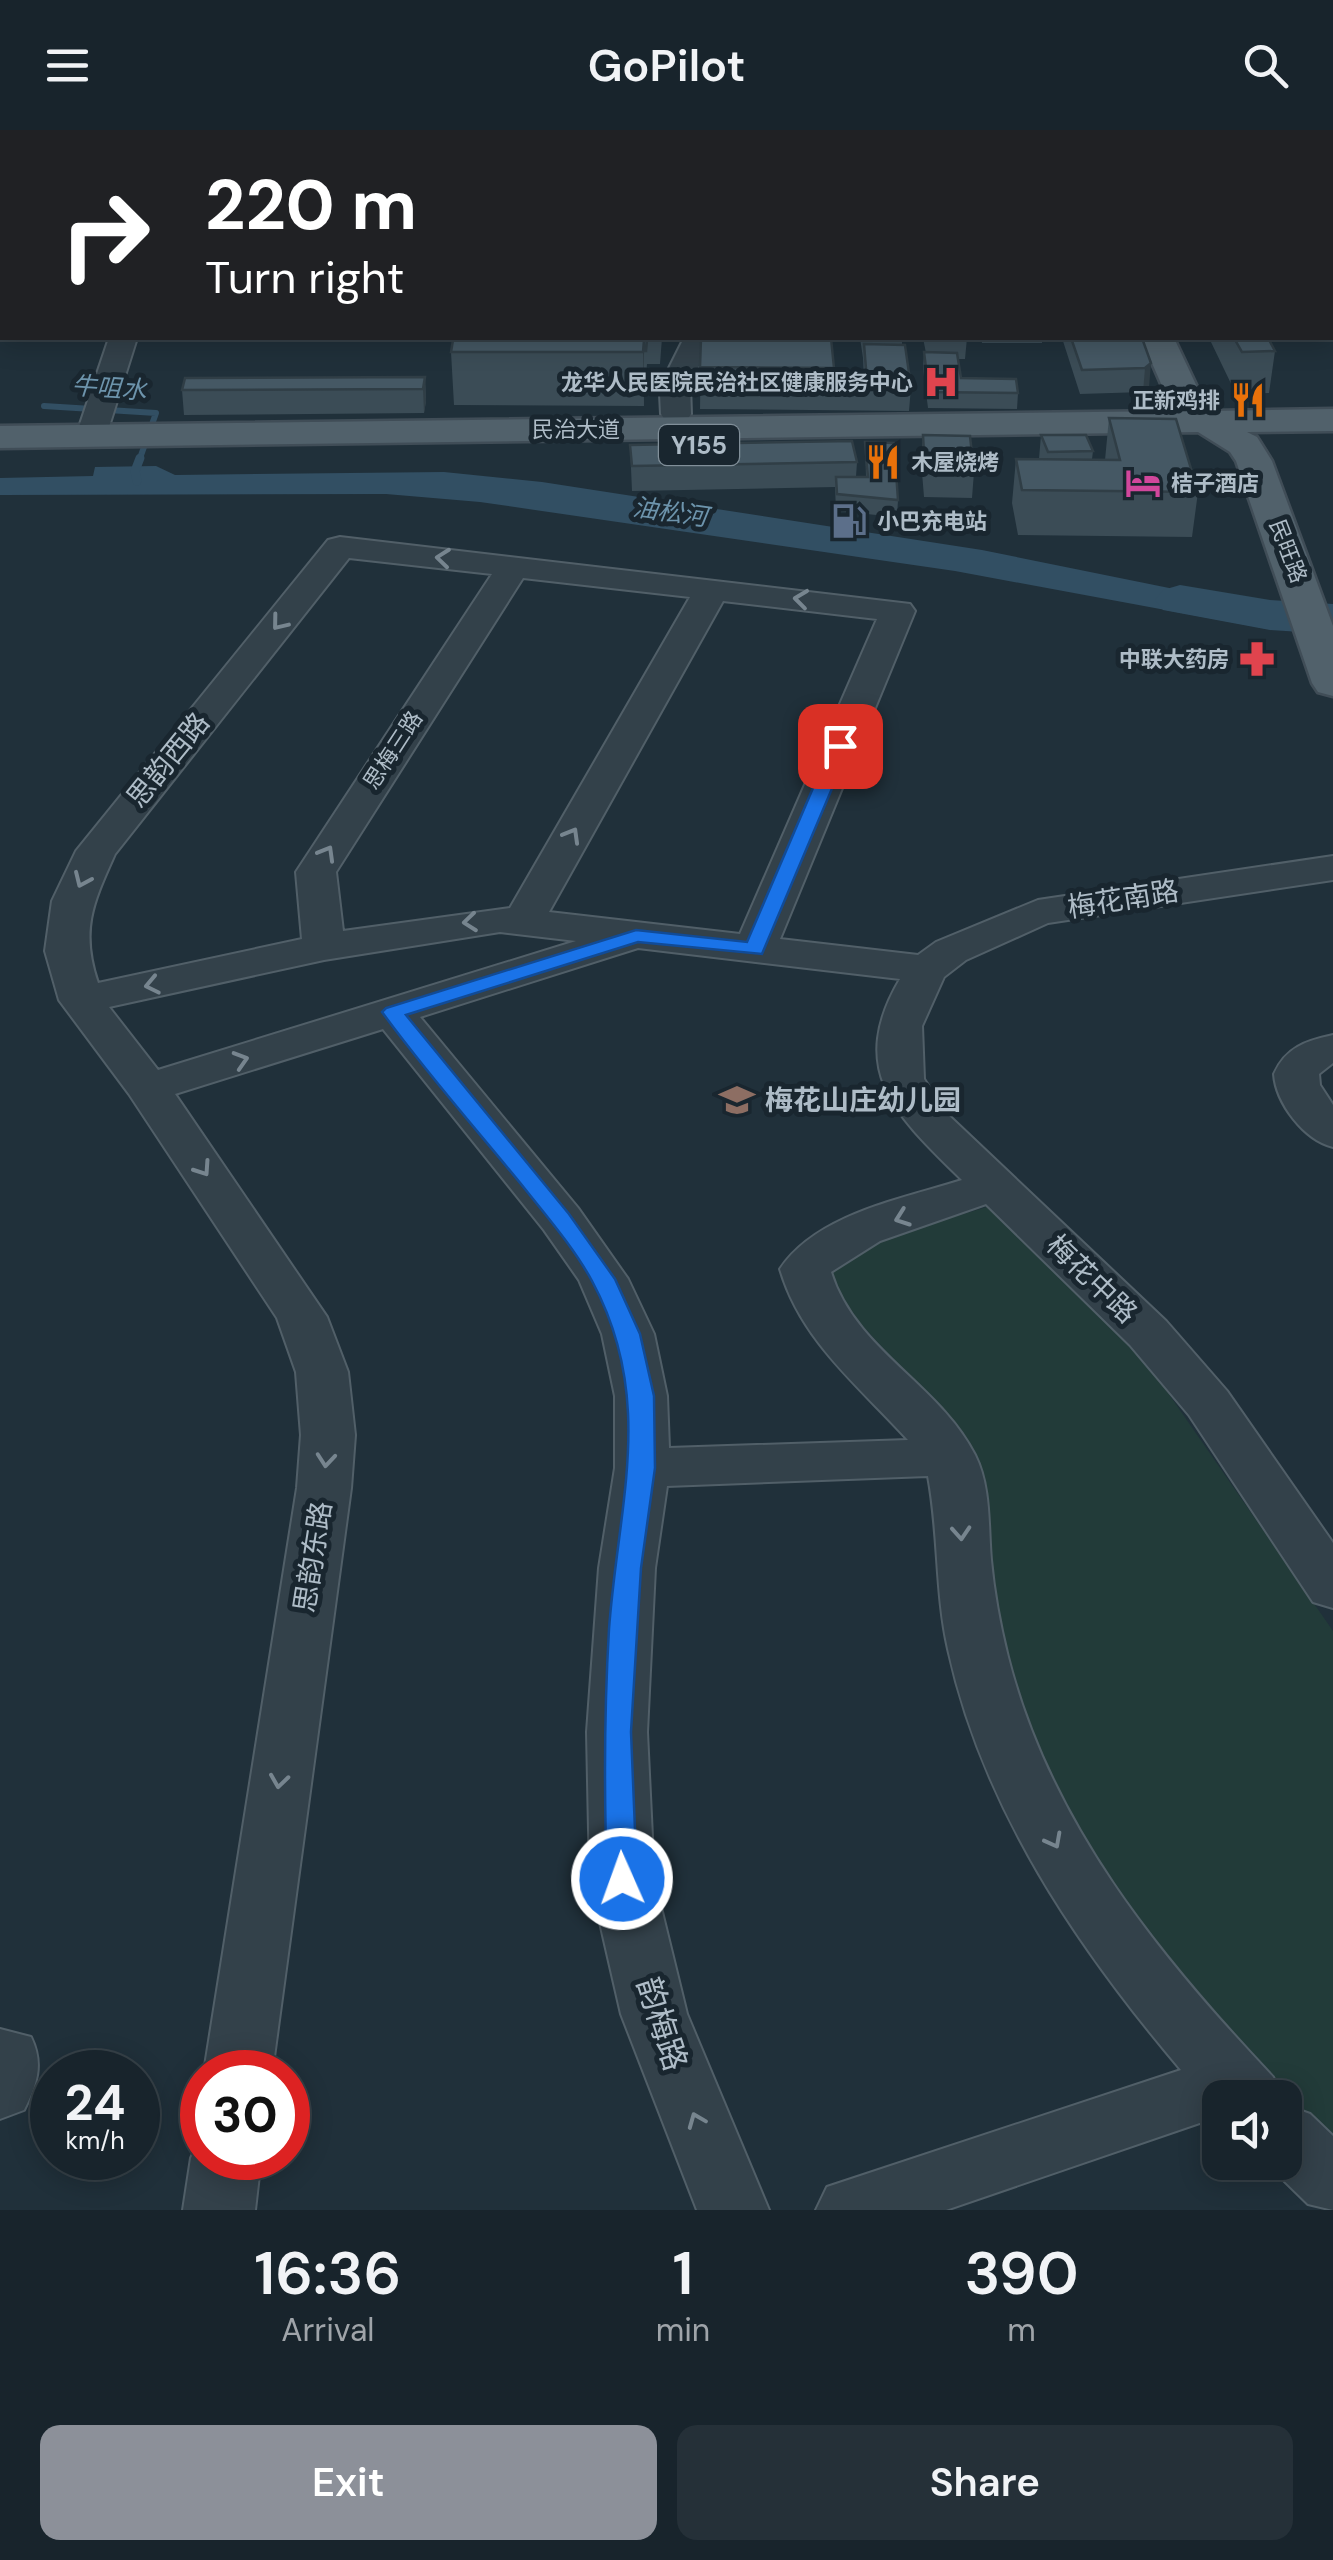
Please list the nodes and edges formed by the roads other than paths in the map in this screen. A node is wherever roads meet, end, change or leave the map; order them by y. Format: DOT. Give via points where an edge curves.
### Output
graph roads {
  1 [pos="123,340"];
  2 [pos="697,340"];
  3 [pos="1159,340"];
  4 [pos="1183,340"];
  5 [pos="550,384"];
  6 [pos="675,385"];
  7 [pos="1333,420"];
  8 [pos="101,427"];
  9 [pos="677,428"];
  10 [pos="1229,430"];
  11 [pos="0,437"];
  12 [pos="1333,437"];
  13 [pos="166,443"];
  14 [pos="0,453"];
  15 [pos="514,566"];
  16 [pos="713,588"];
  17 [pos="1322,620"];
  18 [pos="1333,683"];
  19 [pos="1333,868"];
  20 [pos="524,920"];
  21 [pos="636,936"];
  22 [pos="324,947"];
  23 [pos="754,949"];
  24 [pos="927,970"];
  25 [pos="81,1000"];
  26 [pos="393,1012"];
  27 [pos="1333,1048"];
  28 [pos="148,1088"];
  29 [pos="1333,1133"];
  30 [pos="994,1185"];
  31 [pos="949,1458"];
  32 [pos="642,1468"];
  33 [pos="1333,1588"];
  34 [pos="241,2050"];
  35 [pos="0,2058"];
  36 [pos="1232,2080"];
  37 [pos="0,2089"];
  38 [pos="1202,2102"];
  39 [pos="1302,2152"];
  40 [pos="223,2180"];
  41 [pos="1333,2182"];
  42 [pos="219,2210"];
  43 [pos="733,2210"];
  44 [pos="852,2210"];
  1 -- 8 [label="street"];
  2 -- 6 [label="street"];
  3 -- 10 [label="main road, 民旺路" via="1192,414"];
  4 -- 10 [label="main road, 民旺路"];
  5 -- 6 [label="street"];
  6 -- 9 [label="street"];
  7 -- 10 [label="main road, 民治大道 / Y155"];
  8 -- 11 [label="main road, 民治大道 / Y155"];
  8 -- 13 [label="main road, 民治大道 / Y155"];
  8 -- 14 [label="main road, 民治大道 / Y155"];
  9 -- 10 [label="main road, 民治大道 / Y155"];
  9 -- 13 [label="main road, 民治大道 / Y155"];
  10 -- 12 [label="main road, 民治大道 / Y155"];
  10 -- 13 [label="main road, 民治大道 / Y155"];
  10 -- 17 [label="main road, 民旺路" via="1268,447 1281,468"];
  15 -- 16 [label="street"];
  22 -- 15 [label="street, 思梅三路, one-way" via="316,872"];
  15 -- 25 [label="street, 思韵西路, one-way" via="340,547 96,852 66,926 68,962"];
  20 -- 16 [label="street, one-way"];
  23 -- 16 [label="street, one-way" via="898,611"];
  17 -- 18 [label="main road, 民旺路"];
  19 -- 24 [label="street, 梅花南路" via="1038,912 964,944"];
  20 -- 21 [label="street"];
  20 -- 22 [label="street, one-way" via="463,922"];
  21 -- 23 [label="street"];
  21 -- 26 [label="street"];
  22 -- 25 [label="street, one-way"];
  23 -- 24 [label="street"];
  24 -- 30 [label="street, 梅花中路" via="900,1026 901,1078 928,1121"];
  25 -- 28 [label="street, 思韵东路"];
  28 -- 26 [label="street, one-way"];
  26 -- 32 [label="street, 韵梅路" via="603,1279 628,1334 642,1396"];
  27 -- 29 [label="street" via="1300,1064 1295,1082 1302,1100"];
  28 -- 34 [label="street, 思韵东路, one-way" via="302,1317 322,1372 328,1435"];
  30 -- 31 [label="street, one-way" via="839,1241 814,1254 804,1269 825,1314"];
  30 -- 33 [label="street, 梅花中路" via="1148,1333 1208,1403"];
  31 -- 32 [label="street"];
  31 -- 36 [label="street, one-way" via="988,1693 1020,1773 1093,1905 1159,1997"];
  43 -- 32 [label="street, 韵梅路, one-way" via="654,2014 622,1879 617,1732 627,1568"];
  35 -- 37 [label="street" via="7,2058"];
  38 -- 44 [label="street"];
  39 -- 41 [label="street"];
  40 -- 42 [label="street"];
}
